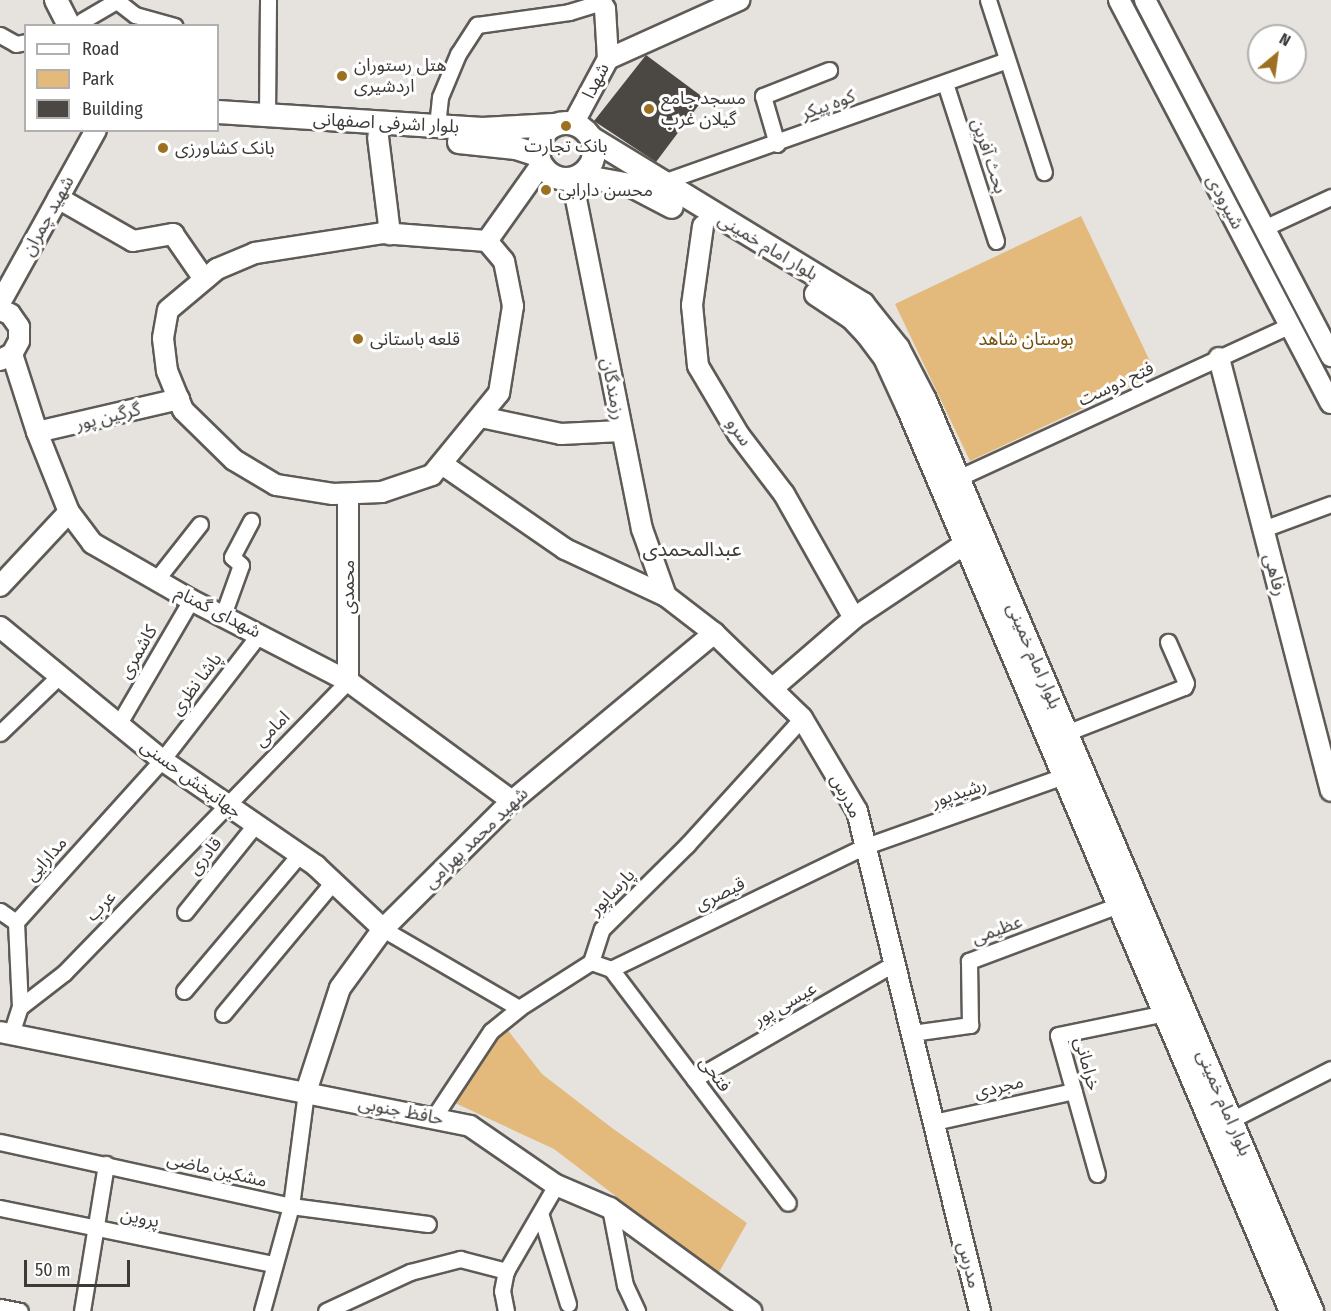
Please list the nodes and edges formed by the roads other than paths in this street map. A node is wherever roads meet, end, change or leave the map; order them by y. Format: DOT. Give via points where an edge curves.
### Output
graph roads {
  1 [pos="56,0"];
  2 [pos="71,0"];
  3 [pos="118,0"];
  4 [pos="268,0"];
  5 [pos="988,0"];
  6 [pos="1119,0"];
  7 [pos="1145,0"];
  8 [pos="601,1"];
  9 [pos="729,2"];
  10 [pos="78,24"];
  11 [pos="168,24"];
  12 [pos="0,35"];
  13 [pos="24,42"];
  14 [pos="608,59"];
  15 [pos="1007,60"];
  16 [pos="829,70"];
  17 [pos="945,83"];
  18 [pos="219,112"];
  19 [pos="267,116"];
  20 [pos="1208,121"];
  21 [pos="564,125"];
  22 [pos="219,126"];
  23 [pos="437,126"];
  24 [pos="95,132"];
  25 [pos="1188,132"];
  26 [pos="378,137"];
  27 [pos="591,138"];
  28 [pos="777,144"];
  29 [pos="539,160"];
  30 [pos="1044,172"];
  31 [pos="1235,173"];
  32 [pos="577,177"];
  33 [pos="660,183"];
  34 [pos="1216,184"];
  35 [pos="58,198"];
  36 [pos="1329,202"];
  37 [pos="703,226"];
  38 [pos="1264,228"];
  39 [pos="390,234"];
  40 [pos="487,241"];
  41 [pos="996,241"];
  42 [pos="204,279"];
  43 [pos="0,303"];
  44 [pos="0,310"];
  45 [pos="1291,325"];
  46 [pos="1331,356"];
  47 [pos="6,357"];
  48 [pos="1219,358"];
  49 [pos="179,399"];
  50 [pos="1331,404"];
  51 [pos="481,417"];
  52 [pos="621,431"];
  53 [pos="37,432"];
  54 [pos="442,464"];
  55 [pos="958,478"];
  56 [pos="348,494"];
  57 [pos="1331,504"];
  58 [pos="69,512"];
  59 [pos="251,522"];
  60 [pos="200,524"];
  61 [pos="1263,529"];
  62 [pos="966,543"];
  63 [pos="156,580"];
  64 [pos="0,586"];
  65 [pos="666,596"];
  66 [pos="191,600"];
  67 [pos="223,615"];
  68 [pos="854,618"];
  69 [pos="0,627"];
  70 [pos="260,633"];
  71 [pos="714,633"];
  72 [pos="1168,642"];
  73 [pos="58,677"];
  74 [pos="348,681"];
  75 [pos="774,688"];
  76 [pos="802,718"];
  77 [pos="118,725"];
  78 [pos="0,733"];
  79 [pos="1066,733"];
  80 [pos="162,760"];
  81 [pos="1064,776"];
  82 [pos="1331,791"];
  83 [pos="512,801"];
  84 [pos="224,805"];
  85 [pos="255,825"];
  86 [pos="866,846"];
  87 [pos="299,855"];
  88 [pos="333,882"];
  89 [pos="1119,905"];
  90 [pos="0,911"];
  91 [pos="185,912"];
  92 [pos="16,922"];
  93 [pos="383,929"];
  94 [pos="591,962"];
  95 [pos="895,963"];
  96 [pos="611,969"];
  97 [pos="184,991"];
  98 [pos="20,1006"];
  99 [pos="519,1008"];
  100 [pos="1165,1013"];
  101 [pos="223,1014"];
  102 [pos="5,1033"];
  103 [pos="912,1033"];
  104 [pos="1331,1069"];
  105 [pos="694,1079"];
  106 [pos="1074,1091"];
  107 [pos="306,1092"];
  108 [pos="434,1117"];
  109 [pos="1231,1120"];
  110 [pos="934,1122"];
  111 [pos="0,1142"];
  112 [pos="106,1164"];
  113 [pos="1097,1174"];
  114 [pos="556,1185"];
  115 [pos="788,1203"];
  116 [pos="291,1206"];
  117 [pos="0,1208"];
  118 [pos="610,1208"];
  119 [pos="541,1216"];
  120 [pos="428,1224"];
  121 [pos="94,1228"];
  122 [pos="273,1264"];
  123 [pos="506,1271"];
  124 [pos="568,1304"];
  125 [pos="0,1307"];
  126 [pos="20,1311"];
  127 [pos="82,1311"];
  128 [pos="262,1311"];
  129 [pos="326,1311"];
  130 [pos="506,1311"];
  131 [pos="637,1311"];
  132 [pos="751,1311"];
  133 [pos="980,1311"];
  134 [pos="1290,1311"];
  135 [pos="1312,1311"];
  1 -- 10 [label="main road"];
  2 -- 10 [label="main road"];
  3 -- 10 [label="street"];
  3 -- 11 [label="street" via="135,15"];
  4 -- 19 [label="street"];
  5 -- 15 [label="street"];
  6 -- 25 [label="street, شیرودی"];
  7 -- 20 [label="street, شیرودی"];
  8 -- 14 [label="street, شهدا" via="605,9"];
  8 -- 23 [label="street" via="569,12 477,25 458,54 440,97"];
  9 -- 14 [label="street"];
  12 -- 13 [label="street" via="16,44"];
  14 -- 21 [label="street, شهدا"];
  15 -- 17 [label="street, کوه پیکر"];
  15 -- 30 [label="street"];
  16 -- 28 [label="street" via="763,96"];
  17 -- 28 [label="street, کوه پیکر"];
  17 -- 41 [label="street, بحث آفرین"];
  18 -- 19 [label="main road, بلوار اشرفی اصفهانی"];
  19 -- 23 [label="main road, بلوار اشرفی اصفهانی"];
  20 -- 25 [label="street"];
  20 -- 31 [label="street, شیرودی"];
  21 -- 23 [label="main road, بلوار اشرفی اصفهانی" via="482,129"];
  21 -- 27 [label="main road"];
  21 -- 29 [label="main road" via="541,138"];
  22 -- 26 [label="main road, بلوار اشرفی اصفهانی"];
  24 -- 35 [label="street, شهید چمران"];
  25 -- 34 [label="street, شیرودی"];
  26 -- 29 [label="main road, بلوار اشرفی اصفهانی" via="476,143"];
  26 -- 39 [label="street"];
  27 -- 32 [label="main road" via="594,155"];
  27 -- 33 [label="main road, بلوار امام خمینی"];
  28 -- 33 [label="street, کوه پیکر"];
  29 -- 32 [label="main road" via="554,177"];
  29 -- 40 [label="street"];
  31 -- 34 [label="street"];
  31 -- 38 [label="street, شیرودی"];
  32 -- 37 [label="main road, بلوار امام خمینی" via="630,184"];
  32 -- 52 [label="street, رزمندگان"];
  33 -- 55 [label="main road, بلوار امام خمینی" via="863,304 898,348"];
  34 -- 45 [label="street, شیرودی"];
  35 -- 42 [label="street" via="134,241 173,234"];
  35 -- 43 [label="street, شهید چمران"];
  36 -- 38 [label="street"];
  37 -- 62 [label="main road, بلوار امام خمینی" via="836,306 867,334 885,358"];
  37 -- 68 [label="street, سرو" via="692,305 698,366 739,435 784,494"];
  38 -- 46 [label="street, شیرودی"];
  39 -- 40 [label="street"];
  39 -- 42 [label="street" via="340,237 255,253"];
  40 -- 51 [label="street" via="504,261 513,306 499,393"];
  42 -- 49 [label="street" via="168,310 163,338 167,371"];
  44 -- 47 [label="street" via="10,314 19,327 19,341"];
  45 -- 48 [label="street, فتح دوست"];
  45 -- 50 [label="street, شیرودی"];
  47 -- 53 [label="street, شهدای گمنام"];
  48 -- 55 [label="street, فتح دوست"];
  48 -- 61 [label="street, رفاهی"];
  49 -- 53 [label="street, گرگین پور"];
  49 -- 56 [label="street" via="183,410 234,460 276,485"];
  51 -- 52 [label="street" via="561,434"];
  51 -- 54 [label="street"];
  52 -- 65 [label="street, رزمندگان" via="642,529"];
  53 -- 58 [label="street, شهدای گمنام"];
  54 -- 56 [label="street" via="432,475 382,492"];
  54 -- 65 [label="street, مدرس" via="565,549"];
  55 -- 79 [label="main road, بلوار امام خمینی"];
  56 -- 74 [label="street, محمدی"];
  57 -- 61 [label="street"];
  58 -- 63 [label="street, شهدای گمنام" via="92,543"];
  58 -- 64 [label="street"];
  59 -- 67 [label="street" via="232,557 241,565"];
  60 -- 63 [label="street"];
  61 -- 82 [label="street, رفاهی"];
  62 -- 68 [label="street"];
  62 -- 81 [label="main road, بلوار امام خمینی"];
  63 -- 66 [label="street, شهدای گمنام"];
  65 -- 71 [label="street, مدرس"];
  66 -- 67 [label="street, شهدای گمنام"];
  66 -- 77 [label="street, کاشمری"];
  67 -- 70 [label="street, شهدای گمنام"];
  68 -- 75 [label="street"];
  69 -- 73 [label="street, جهانبخش حسنی"];
  70 -- 74 [label="street, شهدای گمنام"];
  70 -- 80 [label="street, پاشا نظری"];
  71 -- 75 [label="street, مدرس"];
  71 -- 83 [label="street, شهید محمد بهرامی"];
  72 -- 79 [label="street" via="1186,683 1184,687"];
  73 -- 77 [label="street, جهانبخش حسنی"];
  73 -- 78 [label="street"];
  74 -- 83 [label="street, شهدای گمنام"];
  74 -- 84 [label="street, امامی"];
  75 -- 76 [label="street, مدرس"];
  76 -- 86 [label="street, مدرس" via="857,811"];
  76 -- 94 [label="street, پارساپور" via="687,845 602,929"];
  77 -- 80 [label="street, جهانبخش حسنی"];
  79 -- 109 [label="main road, بلوار امام خمینی"];
  80 -- 84 [label="street, جهانبخش حسنی"];
  80 -- 92 [label="street, مدارایی"];
  81 -- 86 [label="street, رشیدپور"];
  81 -- 89 [label="main road, بلوار امام خمینی"];
  83 -- 93 [label="street, شهید محمد بهرامی"];
  84 -- 85 [label="street, جهانبخش حسنی"];
  84 -- 98 [label="street, عرب" via="64,973"];
  85 -- 87 [label="street, جهانبخش حسنی"];
  85 -- 91 [label="street, قادری"];
  86 -- 95 [label="street, مدرس"];
  86 -- 96 [label="street, قیصری"];
  87 -- 88 [label="street, جهانبخش حسنی"];
  87 -- 97 [label="street"];
  88 -- 93 [label="street, جهانبخش حسنی"];
  88 -- 101 [label="street"];
  89 -- 100 [label="main road, بلوار امام خمینی"];
  89 -- 103 [label="street, عظیمی" via="969,961 970,1025"];
  90 -- 92 [label="street"];
  92 -- 98 [label="street"];
  93 -- 99 [label="street"];
  93 -- 107 [label="street, شهید محمد بهرامی" via="339,988"];
  94 -- 96 [label="street"];
  94 -- 99 [label="street"];
  95 -- 103 [label="street, مدرس"];
  95 -- 105 [label="street, عیسی پور"];
  96 -- 105 [label="street, فتحی"];
  98 -- 102 [label="street"];
  99 -- 108 [label="street" via="491,1031"];
  100 -- 106 [label="street, خرامانی" via="1058,1035"];
  100 -- 134 [label="main road, بلوار امام خمینی"];
  102 -- 107 [label="street, حافظ جنوبی"];
  103 -- 110 [label="street, مدرس"];
  104 -- 109 [label="street"];
  105 -- 115 [label="street, فتحی"];
  106 -- 110 [label="street, مجردی"];
  106 -- 113 [label="street, خرامانی"];
  107 -- 108 [label="street, حافظ جنوبی"];
  107 -- 116 [label="street"];
  108 -- 114 [label="street, حافظ جنوبی" via="470,1126"];
  109 -- 135 [label="main road, بلوار امام خمینی"];
  110 -- 133 [label="street, مدرس"];
  111 -- 112 [label="street, مشکین ماضی"];
  112 -- 116 [label="street, مشکین ماضی"];
  112 -- 121 [label="street"];
  114 -- 118 [label="street, حافظ جنوبی"];
  114 -- 119 [label="street"];
  116 -- 120 [label="street, مشکین ماضی"];
  116 -- 122 [label="street"];
  117 -- 121 [label="street, پروین"];
  118 -- 131 [label="street" via="625,1285"];
  118 -- 132 [label="street, حافظ جنوبی"];
  119 -- 123 [label="street"];
  119 -- 124 [label="street"];
  121 -- 122 [label="street, پروین"];
  121 -- 127 [label="street"];
  122 -- 128 [label="street"];
  123 -- 129 [label="street" via="460,1259 410,1272"];
  123 -- 130 [label="street" via="502,1291"];
  125 -- 126 [label="street"];
}
